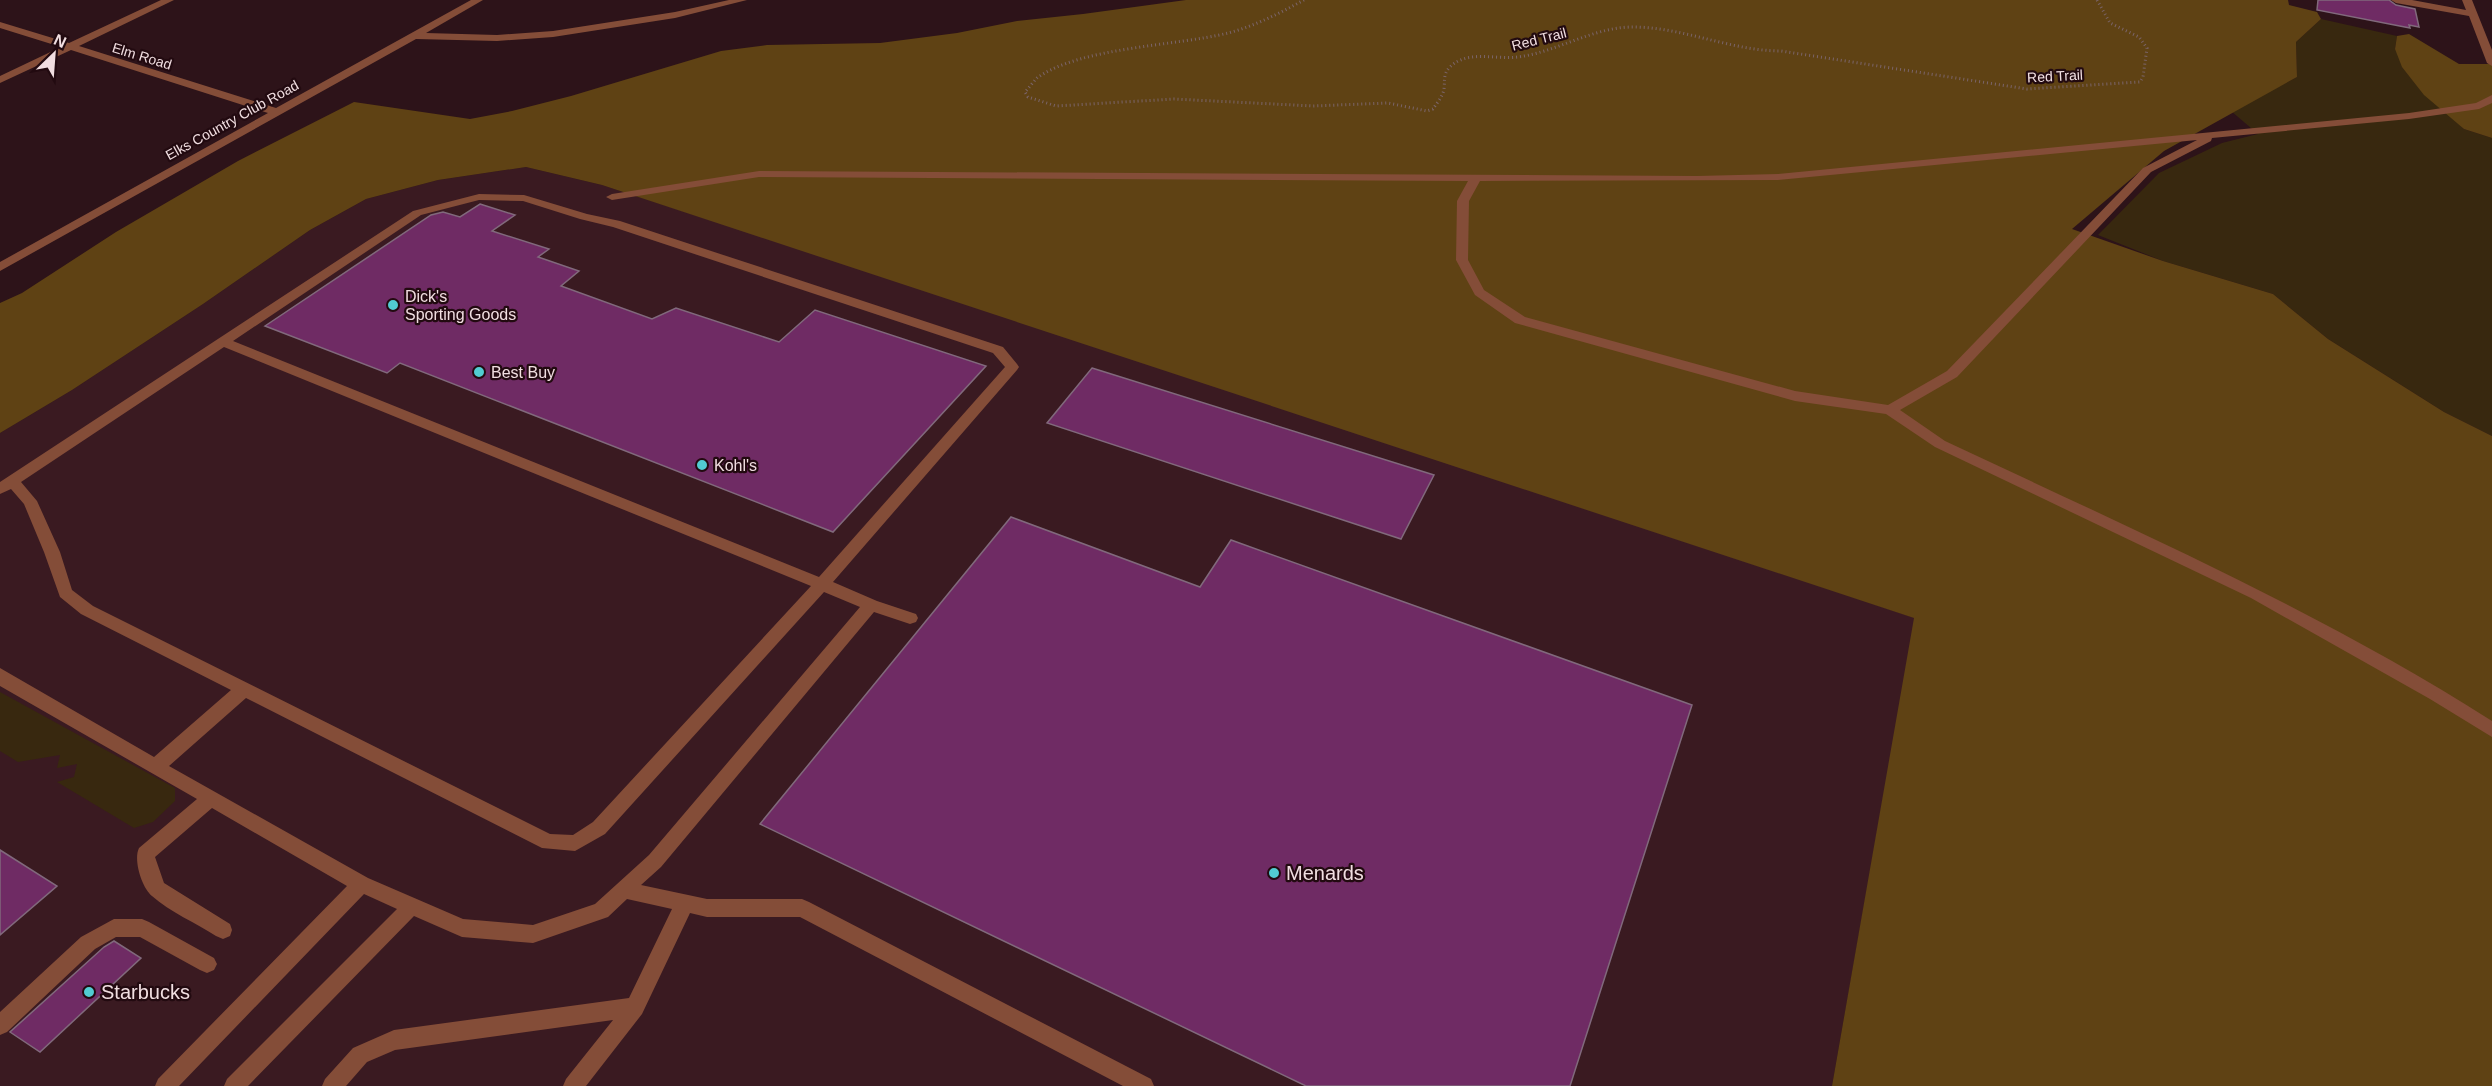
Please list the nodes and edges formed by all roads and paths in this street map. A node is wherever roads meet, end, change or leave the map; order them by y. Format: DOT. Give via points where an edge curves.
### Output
graph roads {
  1 [pos="169,0"];
  2 [pos="478,0"];
  3 [pos="742,0"];
  4 [pos="1304,0"];
  5 [pos="2097,0"];
  6 [pos="2396,0"];
  7 [pos="2468,0"];
  8 [pos="2477,17"];
  9 [pos="0,25"];
  10 [pos="418,36"];
  11 [pos="69,47"];
  12 [pos="2492,63"];
  13 [pos="0,80"];
  14 [pos="2492,98"];
  15 [pos="277,112"];
  16 [pos="2216,135"];
  17 [pos="1476,178"];
  18 [pos="612,197"];
  19 [pos="0,267"];
  20 [pos="223,342"];
  21 [pos="1890,410"];
  22 [pos="6,485"];
  23 [pos="822,584"];
  24 [pos="871,606"];
  25 [pos="910,618"];
  26 [pos="0,675"];
  27 [pos="243,690"];
  28 [pos="2492,730"];
  29 [pos="155,767"];
  30 [pos="211,798"];
  31 [pos="361,884"];
  32 [pos="624,890"];
  33 [pos="685,903"];
  34 [pos="412,906"];
  35 [pos="223,930"];
  36 [pos="207,964"];
  37 [pos="635,1007"];
  38 [pos="0,1025"];
  39 [pos="165,1086"];
  40 [pos="234,1086"];
  41 [pos="332,1086"];
  42 [pos="573,1086"];
  43 [pos="1144,1086"];
  1 -- 11 [label="street"];
  2 -- 10 [label="street, Elks Country Club Road"];
  3 -- 10 [label="street" via="552,34 497,38"];
  4 -- 5 [label="path, Red Trail" via="1230,33 1072,61 1042,74 1030,82 1025,92 1036,102 1056,106 1174,99 1313,106 1388,103 1426,111 1442,98 1444,75 1464,57 1519,57 1598,32 1633,27 1761,51 2026,89 2140,82 2147,48 2139,37 2110,23"];
  6 -- 8 [label="street"];
  7 -- 8 [label="street"];
  8 -- 12 [label="street"];
  9 -- 11 [label="street, Elm Road"];
  10 -- 15 [label="street, Elks Country Club Road"];
  11 -- 13 [label="street"];
  11 -- 15 [label="street, Elm Road"];
  14 -- 16 [label="street" via="2479,106 2409,116"];
  15 -- 19 [label="street, Elks Country Club Road"];
  16 -- 17 [label="street" via="1778,177"];
  16 -- 21 [label="street" via="2147,170 1952,374"];
  17 -- 18 [label="street" via="759,174"];
  17 -- 21 [label="street" via="1463,201 1462,260 1479,292 1520,320 1795,396"];
  20 -- 22 [label="street"];
  20 -- 23 [label="street"];
  20 -- 23 [label="street" via="417,213 479,197 524,198 616,224 998,350 1012,367"];
  21 -- 28 [label="street" via="1940,444 2256,594 2436,694"];
  22 -- 27 [label="street" via="30,501 65,593 112,624"];
  23 -- 24 [label="street"];
  23 -- 27 [label="street" via="599,828 575,843 548,842"];
  24 -- 25 [label="street"];
  24 -- 32 [label="street" via="655,861"];
  26 -- 29 [label="street"];
  27 -- 29 [label="street"];
  29 -- 30 [label="street"];
  30 -- 31 [label="street"];
  30 -- 35 [label="street" via="145,854 157,889"];
  31 -- 34 [label="street"];
  31 -- 39 [label="street"];
  32 -- 33 [label="street"];
  32 -- 34 [label="street" via="601,911 533,934 462,928"];
  33 -- 37 [label="street"];
  33 -- 43 [label="street" via="707,908 802,909"];
  34 -- 40 [label="street"];
  36 -- 38 [label="street" via="142,928 114,928 88,943"];
  37 -- 41 [label="street" via="394,1040 360,1055"];
  37 -- 42 [label="street"];
}
